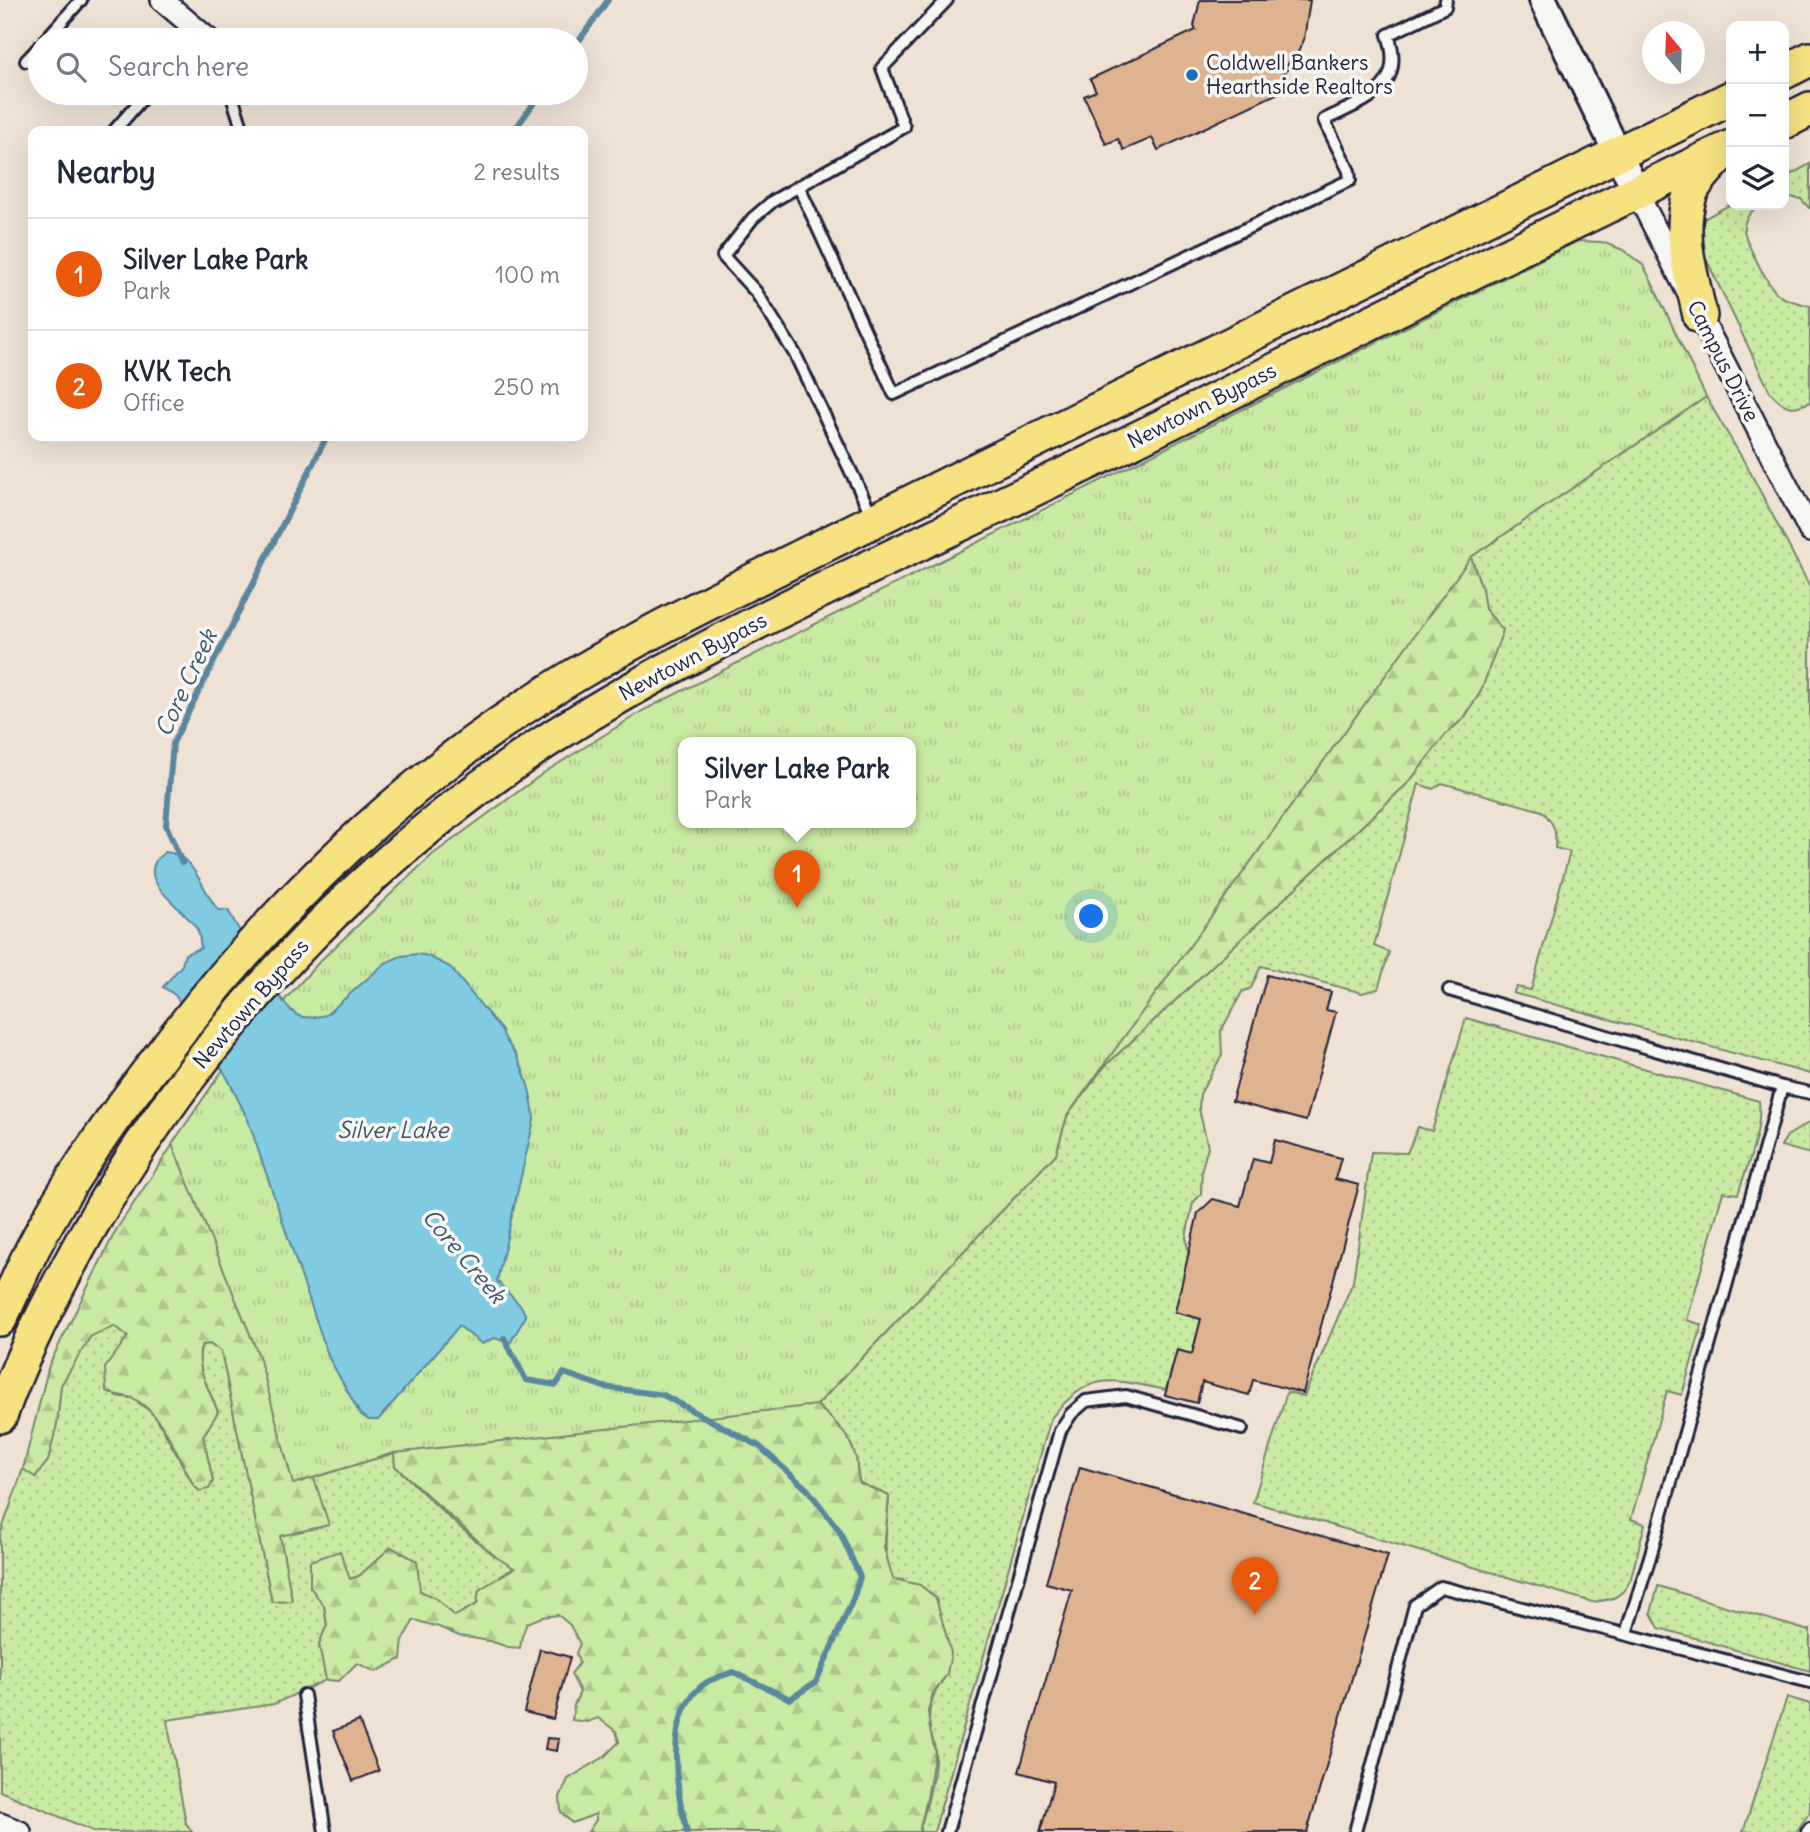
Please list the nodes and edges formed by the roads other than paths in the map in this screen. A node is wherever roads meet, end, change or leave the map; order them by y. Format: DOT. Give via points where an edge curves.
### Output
graph roads {
  1 [pos="81,0"];
  2 [pos="163,0"];
  3 [pos="947,0"];
  4 [pos="1446,0"];
  5 [pos="1543,0"];
  6 [pos="56,28"];
  7 [pos="195,28"];
  8 [pos="1810,59"];
  9 [pos="1789,70"];
  10 [pos="1726,101"];
  11 [pos="137,105"];
  12 [pos="235,105"];
  13 [pos="1810,109"];
  14 [pos="1789,120"];
  15 [pos="118,126"];
  16 [pos="241,126"];
  17 [pos="1726,149"];
  18 [pos="1726,151"];
  19 [pos="1620,154"];
  20 [pos="799,187"];
  21 [pos="1636,191"];
  22 [pos="1700,316"];
  23 [pos="874,520"];
  24 [pos="1810,531"];
  25 [pos="1449,989"];
  26 [pos="1782,1087"];
  27 [pos="1810,1093"];
  28 [pos="0,1319"];
  29 [pos="0,1416"];
  30 [pos="1242,1429"];
  31 [pos="1626,1633"];
  32 [pos="1810,1682"];
  33 [pos="304,1695"];
  34 [pos="0,1824"];
  35 [pos="20,1832"];
  36 [pos="325,1832"];
  37 [pos="947,1832"];
  38 [pos="1355,1832"];
  1 -- 6 [label="lane"];
  2 -- 7 [label="street"];
  3 -- 20 [label="lane" via="882,68 904,127"];
  4 -- 20 [label="lane" via="1445,7 1388,35 1394,53 1392,74 1377,94 1324,120 1350,180 894,394"];
  5 -- 19 [label="street"];
  8 -- 9 [label="highway"];
  10 -- 19 [label="highway, Newtown Bypass"];
  11 -- 15 [label="lane"];
  12 -- 16 [label="lane"];
  13 -- 14 [label="highway"];
  17 -- 21 [label="highway, Newtown Bypass"];
  18 -- 22 [label="highway" via="1691,193 1686,214 1685,246"];
  19 -- 21 [label="street"];
  19 -- 23 [label="highway, Newtown Bypass"];
  20 -- 23 [label="lane" via="753,218 723,256 756,292 795,354"];
  21 -- 22 [label="street, Campus Drive"];
  21 -- 29 [label="highway, Newtown Bypass" via="792,604 604,705 484,784 416,837 329,917 188,1077 118,1177 55,1289"];
  22 -- 24 [label="street, Campus Drive"];
  23 -- 28 [label="highway, Newtown Bypass" via="650,633 538,699 403,797 284,907 200,1003 83,1166 34,1247"];
  25 -- 26 [label="lane"];
  26 -- 27 [label="lane"];
  26 -- 31 [label="lane"];
  30 -- 37 [label="lane" via="1126,1396 1086,1401 1071,1414 1060,1431"];
  31 -- 32 [label="lane"];
  31 -- 38 [label="lane" via="1441,1587 1415,1605"];
  33 -- 36 [label="lane"];
  34 -- 35 [label="street"];
}
